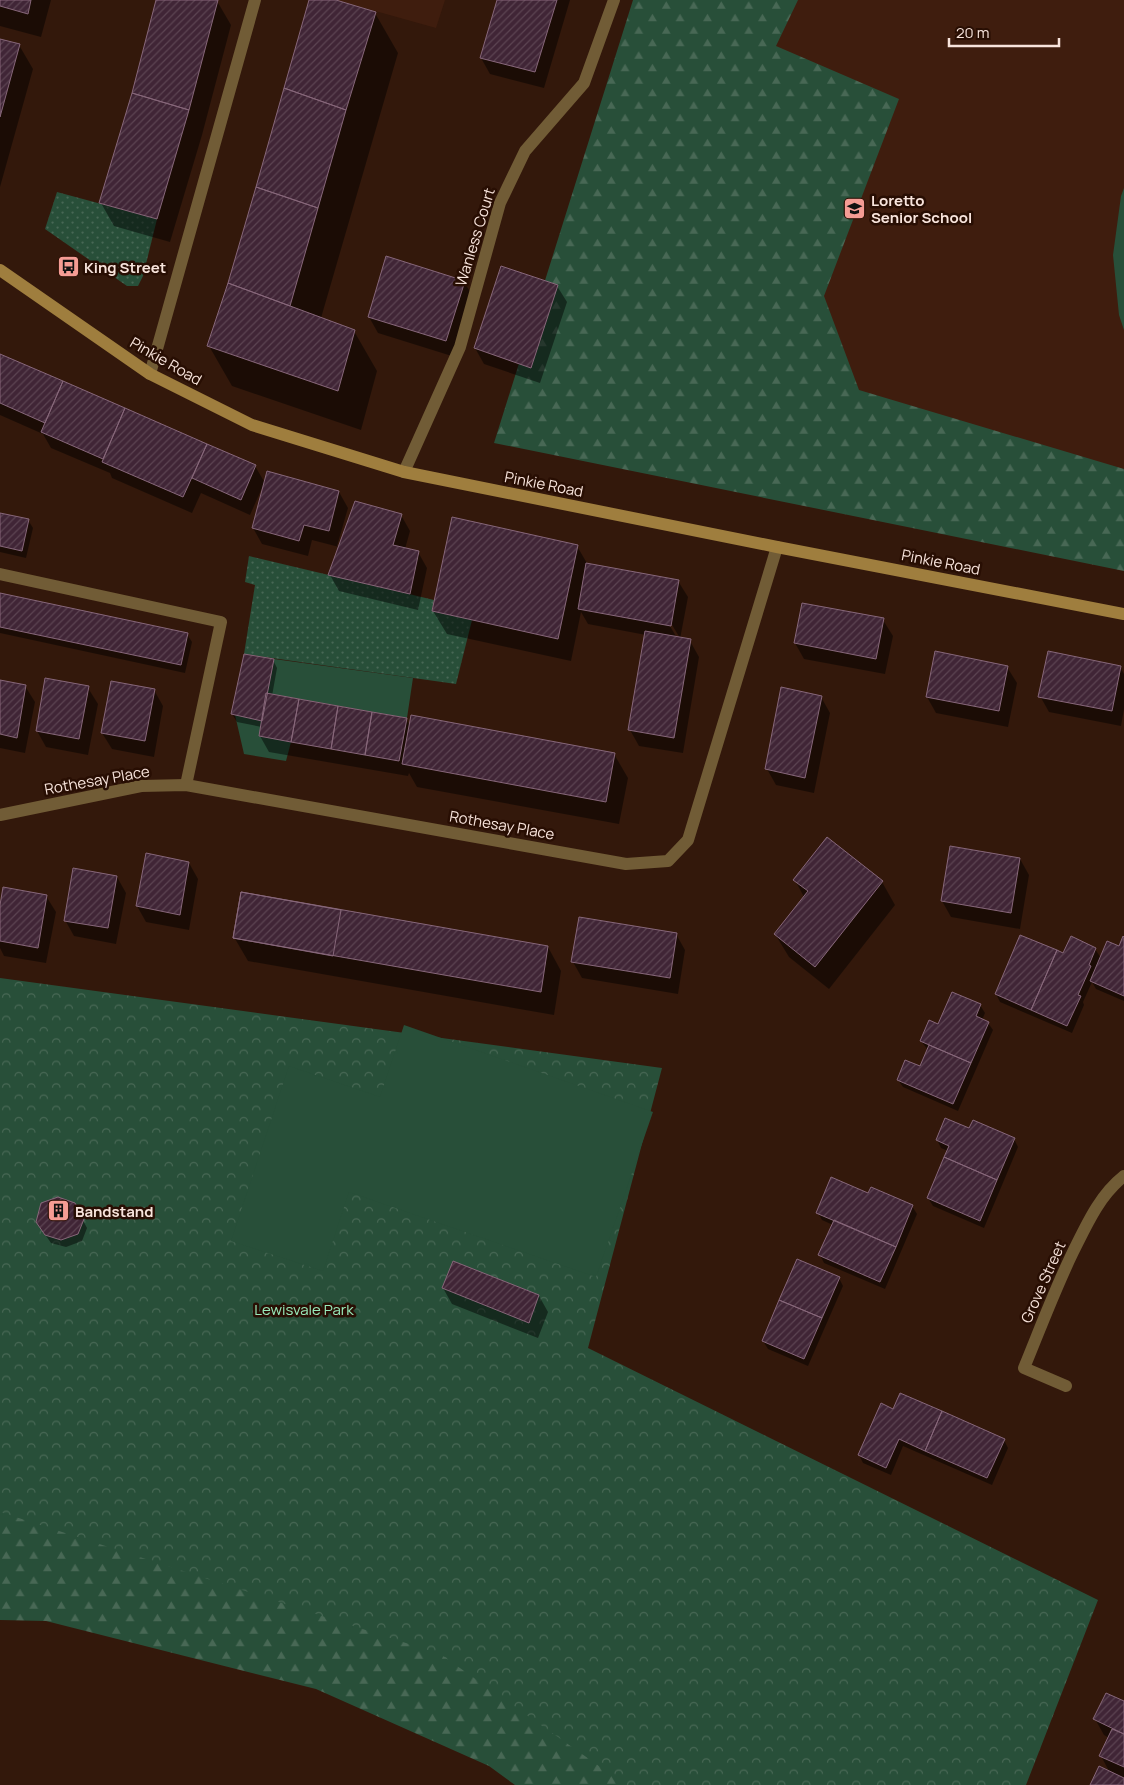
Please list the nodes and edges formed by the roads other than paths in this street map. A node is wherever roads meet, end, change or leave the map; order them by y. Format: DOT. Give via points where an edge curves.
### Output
graph roads {
  1 [pos="255,0"];
  2 [pos="614,0"];
  3 [pos="0,270"];
  4 [pos="150,374"];
  5 [pos="404,472"];
  6 [pos="777,547"];
  7 [pos="0,574"];
  8 [pos="1124,614"];
  9 [pos="186,785"];
  10 [pos="0,814"];
  11 [pos="1124,1176"];
  12 [pos="1066,1386"];
  1 -- 4 [label="street"];
  2 -- 5 [label="street, Wanless Court" via="584,83 525,151 500,203 460,347"];
  3 -- 4 [label="main road, Pinkie Road"];
  4 -- 5 [label="main road, Pinkie Road" via="252,425"];
  5 -- 6 [label="main road, Pinkie Road"];
  6 -- 8 [label="main road, Pinkie Road"];
  6 -- 9 [label="street, Rothesay Place" via="688,840 668,861 626,864"];
  7 -- 9 [label="street" via="221,622"];
  9 -- 10 [label="street, Rothesay Place" via="141,786"];
  11 -- 12 [label="street, Grove Street" via="1093,1211 1024,1368"];
}
